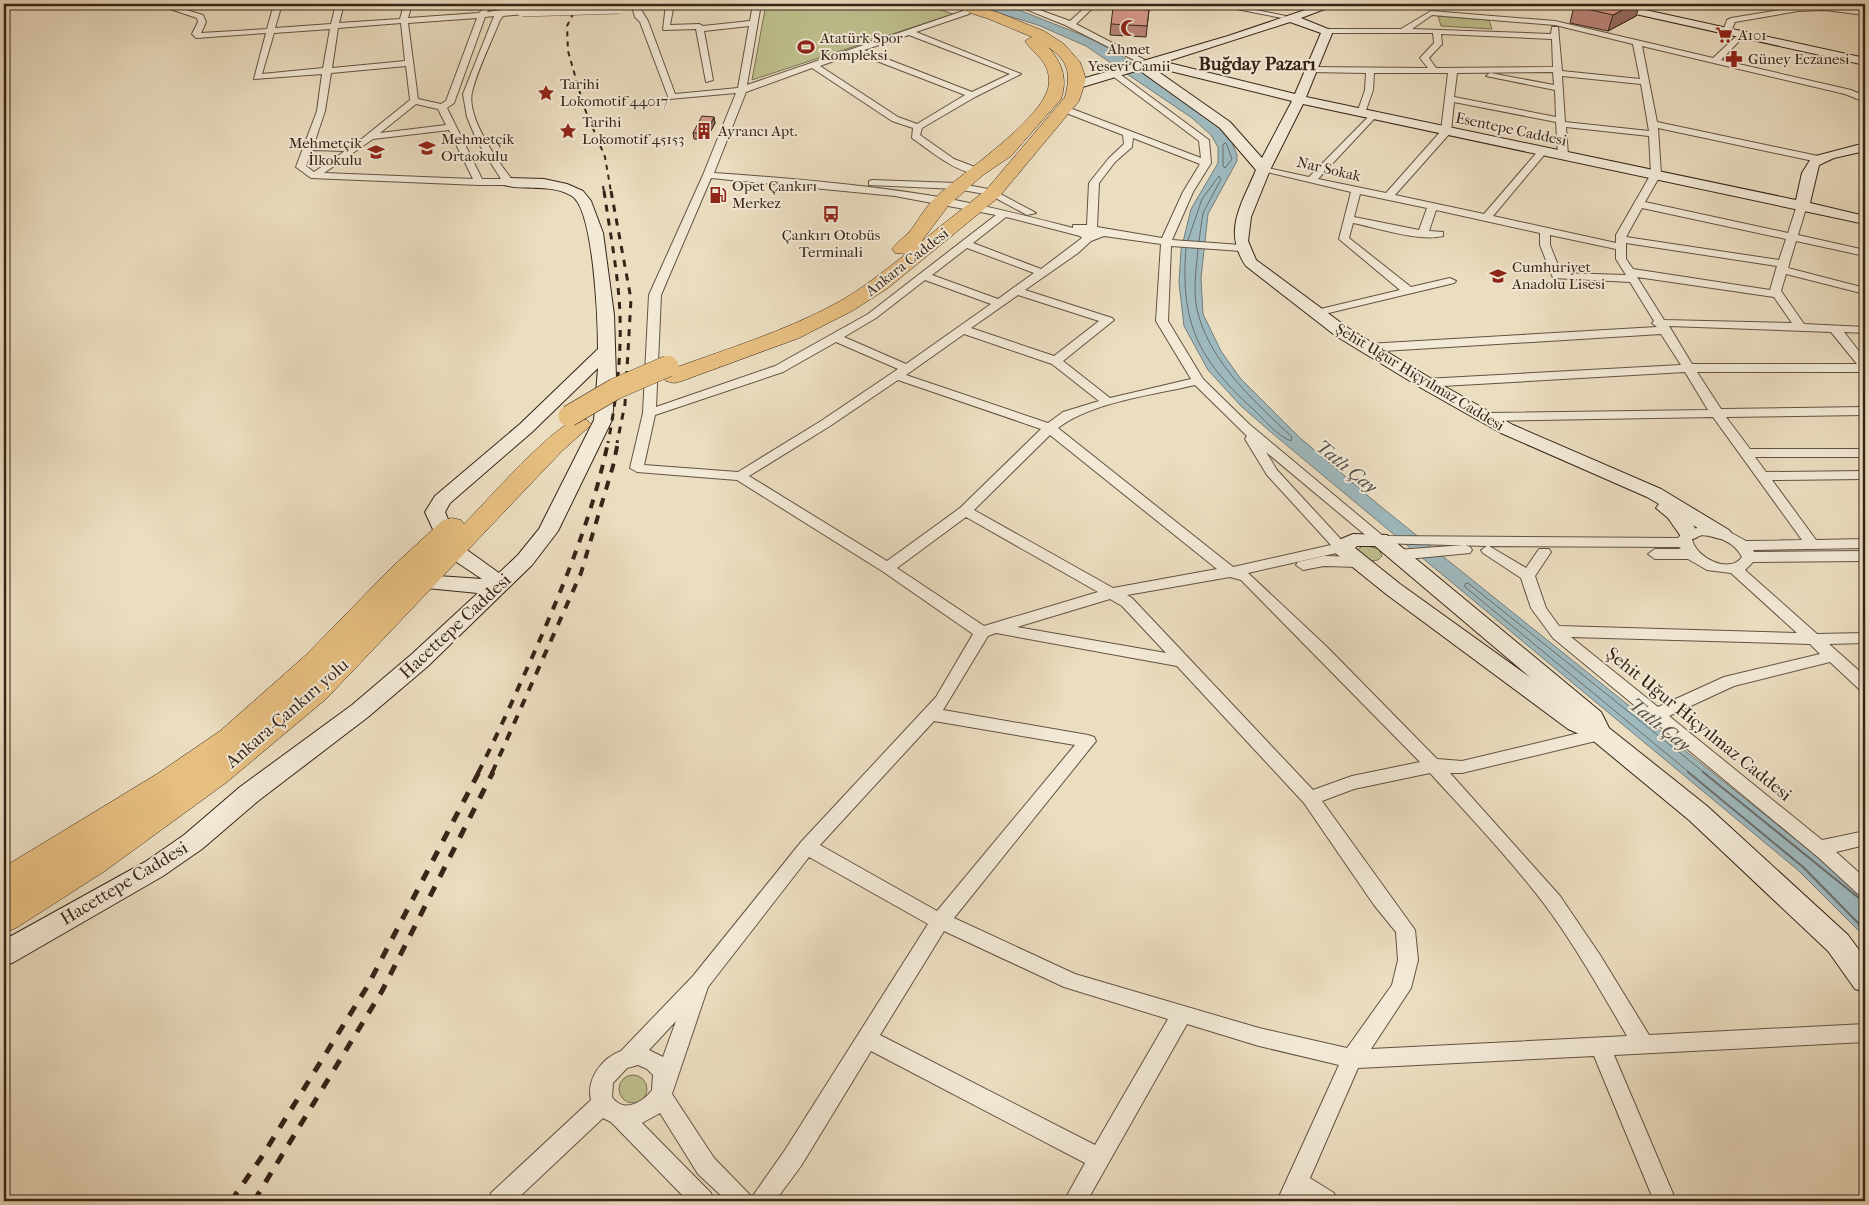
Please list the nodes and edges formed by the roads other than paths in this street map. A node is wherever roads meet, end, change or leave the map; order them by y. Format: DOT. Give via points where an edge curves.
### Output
graph roads {
  1 [pos="159,4"];
  2 [pos="278,4"];
  3 [pos="340,4"];
  4 [pos="408,4"];
  5 [pos="489,4"];
  6 [pos="670,4"];
  7 [pos="757,4"];
  8 [pos="941,4"];
  9 [pos="993,4"];
  10 [pos="1017,4"];
  11 [pos="1041,4"];
  12 [pos="1215,4"];
  13 [pos="1315,4"];
  14 [pos="1333,4"];
  15 [pos="1631,4"];
  16 [pos="1773,4"];
  17 [pos="1841,4"];
  18 [pos="1089,5"];
  19 [pos="1603,5"];
  20 [pos="1783,5"];
  21 [pos="1241,6"];
  22 [pos="500,8"];
  23 [pos="639,8"];
  24 [pos="1027,8"];
  25 [pos="969,9"];
  26 [pos="1798,9"];
  27 [pos="1848,11"];
  28 [pos="1865,13"];
  29 [pos="482,14"];
  30 [pos="1572,16"];
  31 [pos="1287,17"];
  32 [pos="1494,17"];
  33 [pos="404,19"];
  34 [pos="1856,21"];
  35 [pos="753,23"];
  36 [pos="1555,23"];
  37 [pos="334,25"];
  38 [pos="1070,25"];
  39 [pos="1729,28"];
  40 [pos="700,29"];
  41 [pos="1404,30"];
  42 [pos="269,31"];
  43 [pos="1327,31"];
  44 [pos="1437,31"];
  45 [pos="910,32"];
  46 [pos="1500,34"];
  47 [pos="1741,34"];
  48 [pos="1556,38"];
  49 [pos="1637,42"];
  50 [pos="856,50"];
  51 [pos="1865,54"];
  52 [pos="1716,60"];
  53 [pos="1865,62"];
  54 [pos="409,63"];
  55 [pos="1142,63"];
  56 [pos="813,65"];
  57 [pos="1311,68"];
  58 [pos="1433,69"];
  59 [pos="1455,69"];
  60 [pos="326,71"];
  61 [pos="1116,71"];
  62 [pos="1557,71"];
  63 [pos="1370,72"];
  64 [pos="1078,78"];
  65 [pos="709,80"];
  66 [pos="1644,82"];
  67 [pos="1558,88"];
  68 [pos="742,90"];
  69 [pos="972,95"];
  70 [pos="1299,99"];
  71 [pos="1451,99"];
  72 [pos="1865,99"];
  73 [pos="414,101"];
  74 [pos="468,106"];
  75 [pos="446,108"];
  76 [pos="1064,109"];
  77 [pos="1367,114"];
  78 [pos="1560,122"];
  79 [pos="453,127"];
  80 [pos="918,127"];
  81 [pos="1653,129"];
  82 [pos="1126,132"];
  83 [pos="1446,132"];
  84 [pos="369,137"];
  85 [pos="1239,140"];
  86 [pos="1265,143"];
  87 [pos="308,147"];
  88 [pos="1865,147"];
  89 [pos="356,149"];
  90 [pos="1542,152"];
  91 [pos="1563,156"];
  92 [pos="1818,159"];
  93 [pos="1206,164"];
  94 [pos="1263,170"];
  95 [pos="976,171"];
  96 [pos="1656,174"];
  97 [pos="314,176"];
  98 [pos="708,176"];
  99 [pos="1312,180"];
  100 [pos="479,182"];
  101 [pos="510,182"];
  102 [pos="816,184"];
  103 [pos="957,186"];
  104 [pos="1356,190"];
  105 [pos="993,193"];
  106 [pos="1388,197"];
  107 [pos="941,202"];
  108 [pos="1639,204"];
  109 [pos="1802,205"];
  110 [pos="1432,207"];
  111 [pos="976,208"];
  112 [pos="1005,214"];
  113 [pos="1486,218"];
  114 [pos="1348,220"];
  115 [pos="1865,220"];
  116 [pos="1545,231"];
  117 [pos="1091,233"];
  118 [pos="1423,234"];
  119 [pos="1439,234"];
  120 [pos="1792,236"];
  121 [pos="1164,242"];
  122 [pos="1621,243"];
  123 [pos="967,244"];
  124 [pos="1241,248"];
  125 [pos="1865,253"];
  126 [pos="1782,267"];
  127 [pos="1043,273"];
  128 [pos="924,276"];
  129 [pos="1630,276"];
  130 [pos="1450,281"];
  131 [pos="1016,291"];
  132 [pos="1408,291"];
  133 [pos="1865,291"];
  134 [pos="1777,294"];
  135 [pos="998,303"];
  136 [pos="1316,313"];
  137 [pos="1660,326"];
  138 [pos="1800,326"];
  139 [pos="1834,328"];
  140 [pos="962,329"];
  141 [pos="1865,330"];
  142 [pos="835,337"];
  143 [pos="1367,348"];
  144 [pos="607,350"];
  145 [pos="1056,360"];
  146 [pos="1688,368"];
  147 [pos="1865,368"];
  148 [pos="671,371"];
  149 [pos="902,372"];
  150 [pos="1198,380"];
  151 [pos="1425,383"];
  152 [pos="1108,402"];
  153 [pos="1865,411"];
  154 [pos="1716,412"];
  155 [pos="649,413"];
  156 [pos="1486,417"];
  157 [pos="1050,428"];
  158 [pos="1244,428"];
  159 [pos="1865,452"];
  160 [pos="1746,453"];
  161 [pos="1595,466"];
  162 [pos="1865,475"];
  163 [pos="740,476"];
  164 [pos="1762,476"];
  165 [pos="965,511"];
  166 [pos="1722,534"];
  167 [pos="448,542"];
  168 [pos="1688,544"];
  169 [pos="1865,544"];
  170 [pos="1437,545"];
  171 [pos="1813,546"];
  172 [pos="1341,547"];
  173 [pos="1393,548"];
  174 [pos="1488,550"];
  175 [pos="1746,551"];
  176 [pos="1544,552"];
  177 [pos="1865,556"];
  178 [pos="1359,562"];
  179 [pos="888,568"];
  180 [pos="1734,568"];
  181 [pos="1230,572"];
  182 [pos="1528,576"];
  183 [pos="1246,577"];
  184 [pos="423,582"];
  185 [pos="498,584"];
  186 [pos="1112,593"];
  187 [pos="989,630"];
  188 [pos="1555,631"];
  189 [pos="1865,638"];
  190 [pos="1814,639"];
  191 [pos="1833,656"];
  192 [pos="1182,660"];
  193 [pos="1865,685"];
  194 [pos="930,714"];
  195 [pos="1655,715"];
  196 [pos="1600,734"];
  197 [pos="1435,765"];
  198 [pos="1310,798"];
  199 [pos="1865,838"];
  200 [pos="807,847"];
  201 [pos="1820,848"];
  202 [pos="4,884"];
  203 [pos="1865,889"];
  204 [pos="4,918"];
  205 [pos="940,921"];
  206 [pos="4,954"];
  207 [pos="1865,980"];
  208 [pos="700,982"];
  209 [pos="1182,1014"];
  210 [pos="1865,1033"];
  211 [pos="867,1039"];
  212 [pos="1643,1044"];
  213 [pos="1600,1047"];
  214 [pos="628,1058"];
  215 [pos="1352,1059"];
  216 [pos="663,1088"];
  217 [pos="611,1109"];
  218 [pos="1100,1159"];
  219 [pos="1293,1192"];
  220 [pos="499,1201"];
  221 [pos="703,1201"];
  222 [pos="743,1201"];
  223 [pos="762,1201"];
  224 [pos="1075,1201"];
  225 [pos="1326,1201"];
  226 [pos="1665,1201"];
  1 -- 42 [label="street" via="200,16 202,22 196,34 199,36"];
  2 -- 42 [label="street"];
  3 -- 37 [label="street"];
  4 -- 33 [label="street"];
  5 -- 29 [label="street"];
  6 -- 40 [label="street" via="666,28 699,26"];
  7 -- 35 [label="street"];
  8 -- 25 [label="highway"];
  9 -- 25 [label="street"];
  10 -- 24 [label="street"];
  11 -- 24 [label="street"];
  12 -- 21 [label="street"];
  13 -- 31 [label="street"];
  14 -- 31 [label="street"];
  15 -- 39 [label="street"];
  16 -- 20 [label="street"];
  17 -- 27 [label="street"];
  18 -- 38 [label="street"];
  19 -- 39 [label="street"];
  20 -- 26 [label="street"];
  21 -- 31 [label="street"];
  22 -- 23 [label="street, bridge" via="522,12"];
  22 -- 29 [label="street"];
  22 -- 74 [label="street" via="466,94"];
  23 -- 68 [label="street" via="639,17 644,21 672,97"];
  24 -- 38 [label="street"];
  25 -- 45 [label="street"];
  25 -- 64 [label="highway" via="1043,37 1064,52"];
  25 -- 95 [label="highway" via="1037,44 1053,63 1056,83 1055,95 1041,114 1005,152"];
  26 -- 27 [label="street"];
  26 -- 34 [label="street"];
  26 -- 39 [label="street" via="1731,20"];
  27 -- 28 [label="street"];
  29 -- 33 [label="street"];
  29 -- 75 [label="street"];
  30 -- 36 [label="street"];
  31 -- 43 [label="street"];
  31 -- 55 [label="street"];
  32 -- 36 [label="street"];
  32 -- 41 [label="street" via="1431,13"];
  32 -- 46 [label="street"];
  33 -- 37 [label="street"];
  33 -- 54 [label="street"];
  35 -- 40 [label="street"];
  35 -- 68 [label="street"];
  36 -- 48 [label="street"];
  36 -- 49 [label="street"];
  37 -- 42 [label="street"];
  37 -- 60 [label="street"];
  38 -- 55 [label="street"];
  39 -- 47 [label="street"];
  39 -- 51 [label="street"];
  40 -- 65 [label="street"];
  41 -- 43 [label="street"];
  41 -- 44 [label="street"];
  42 -- 60 [label="street" via="257,77"];
  43 -- 57 [label="street"];
  44 -- 46 [label="street"];
  44 -- 58 [label="street" via="1438,44 1424,58"];
  45 -- 50 [label="street"];
  45 -- 69 [label="street" via="1017,74"];
  46 -- 48 [label="street"];
  47 -- 52 [label="street"];
  47 -- 53 [label="street"];
  48 -- 62 [label="street"];
  49 -- 52 [label="street"];
  49 -- 66 [label="street"];
  50 -- 56 [label="street"];
  50 -- 69 [label="street"];
  52 -- 72 [label="street"];
  54 -- 60 [label="street"];
  54 -- 73 [label="street"];
  55 -- 61 [label="street"];
  55 -- 70 [label="street, Esentepe Caddesi"];
  55 -- 85 [label="street" via="1217,119"];
  56 -- 68 [label="street"];
  56 -- 80 [label="street" via="895,119"];
  57 -- 63 [label="street"];
  57 -- 70 [label="street"];
  58 -- 59 [label="street"];
  58 -- 63 [label="street"];
  59 -- 62 [label="street"];
  59 -- 67 [label="street"];
  59 -- 71 [label="street"];
  60 -- 87 [label="street" via="321,111"];
  61 -- 64 [label="street"];
  61 -- 93 [label="street" via="1204,140"];
  62 -- 66 [label="street"];
  62 -- 67 [label="street"];
  63 -- 77 [label="street"];
  64 -- 76 [label="highway, Ankara Caddesi" via="1074,98"];
  66 -- 81 [label="street"];
  67 -- 78 [label="street"];
  68 -- 98 [label="street"];
  69 -- 80 [label="street"];
  70 -- 77 [label="street, Esentepe Caddesi"];
  70 -- 86 [label="street"];
  71 -- 78 [label="street"];
  71 -- 83 [label="street"];
  73 -- 75 [label="street"];
  73 -- 84 [label="street"];
  74 -- 75 [label="street" via="458,112"];
  74 -- 101 [label="street" via="477,133"];
  75 -- 79 [label="street"];
  76 -- 82 [label="street"];
  76 -- 105 [label="highway, Ankara Caddesi"];
  77 -- 83 [label="street, Esentepe Caddesi"];
  77 -- 99 [label="street"];
  78 -- 81 [label="street"];
  78 -- 91 [label="street"];
  79 -- 84 [label="street"];
  79 -- 100 [label="street"];
  80 -- 95 [label="street" via="915,136 951,161"];
  81 -- 92 [label="street"];
  81 -- 96 [label="street"];
  82 -- 93 [label="street"];
  82 -- 117 [label="street" via="1129,145 1094,183"];
  83 -- 90 [label="street, Esentepe Caddesi"];
  83 -- 106 [label="street"];
  84 -- 89 [label="street"];
  85 -- 86 [label="street"];
  85 -- 94 [label="street"];
  86 -- 94 [label="street"];
  87 -- 89 [label="street"];
  87 -- 97 [label="street" via="301,167"];
  88 -- 92 [label="street"];
  89 -- 97 [label="street"];
  90 -- 91 [label="street, Esentepe Caddesi"];
  90 -- 113 [label="street"];
  91 -- 96 [label="street, Esentepe Caddesi"];
  92 -- 109 [label="street" via="1810,168"];
  93 -- 121 [label="street" via="1188,192"];
  94 -- 99 [label="street, Nar Sokak"];
  94 -- 124 [label="street" via="1242,225"];
  95 -- 103 [label="highway"];
  96 -- 108 [label="street"];
  96 -- 109 [label="street, Esentepe Caddesi"];
  97 -- 100 [label="street"];
  98 -- 102 [label="street"];
  98 -- 155 [label="street" via="655,295"];
  99 -- 104 [label="street, Nar Sokak"];
  100 -- 101 [label="street"];
  101 -- 144 [label="street, Hacettepe Caddesi" via="562,187 578,194 584,201 596,233"];
  102 -- 103 [label="street"];
  102 -- 107 [label="street"];
  103 -- 105 [label="street"];
  103 -- 107 [label="highway"];
  104 -- 106 [label="street, Nar Sokak"];
  104 -- 114 [label="street"];
  105 -- 111 [label="highway, Ankara Caddesi"];
  105 -- 117 [label="street" via="1021,209"];
  106 -- 110 [label="street, Nar Sokak"];
  107 -- 111 [label="street"];
  107 -- 148 [label="highway" via="916,236 847,290"];
  108 -- 120 [label="street"];
  108 -- 122 [label="street"];
  109 -- 115 [label="street, Esentepe Caddesi"];
  109 -- 120 [label="street"];
  110 -- 113 [label="street, Nar Sokak"];
  110 -- 118 [label="street"];
  111 -- 112 [label="street"];
  111 -- 148 [label="highway, Ankara Caddesi" via="894,275 845,307 791,333"];
  112 -- 117 [label="street"];
  112 -- 123 [label="street"];
  113 -- 116 [label="street, Nar Sokak"];
  114 -- 118 [label="street"];
  114 -- 132 [label="street" via="1344,235 1347,243"];
  116 -- 122 [label="street, Nar Sokak"];
  116 -- 129 [label="street" via="1545,245 1557,276"];
  117 -- 121 [label="street"];
  117 -- 127 [label="street" via="1074,252"];
  118 -- 119 [label="street"];
  120 -- 125 [label="street"];
  120 -- 126 [label="street"];
  121 -- 124 [label="street"];
  121 -- 150 [label="street" via="1162,321"];
  122 -- 126 [label="street, Nar Sokak"];
  122 -- 129 [label="street" via="1620,259"];
  123 -- 127 [label="street"];
  123 -- 128 [label="street"];
  124 -- 136 [label="street, Şehit Uğur Hiçyılmaz Caddesi" via="1251,263"];
  126 -- 133 [label="street, Nar Sokak"];
  126 -- 134 [label="street" via="1775,291"];
  127 -- 131 [label="street"];
  128 -- 135 [label="street"];
  128 -- 142 [label="street" via="872,316"];
  129 -- 134 [label="street"];
  129 -- 137 [label="street"];
  130 -- 132 [label="street"];
  131 -- 135 [label="street"];
  131 -- 145 [label="street" via="1108,320"];
  132 -- 136 [label="street"];
  134 -- 138 [label="street"];
  135 -- 140 [label="street"];
  136 -- 143 [label="street, Şehit Uğur Hiçyılmaz Caddesi"];
  137 -- 138 [label="street"];
  137 -- 143 [label="street"];
  137 -- 146 [label="street"];
  138 -- 139 [label="street"];
  139 -- 141 [label="street"];
  139 -- 147 [label="street"];
  140 -- 145 [label="street"];
  140 -- 149 [label="street"];
  142 -- 149 [label="street"];
  142 -- 155 [label="street" via="779,369"];
  143 -- 151 [label="street, Şehit Uğur Hiçyılmaz Caddesi"];
  144 -- 167 [label="street" via="526,428 442,500 435,512"];
  144 -- 185 [label="street, Hacettepe Caddesi" via="600,431 548,531 525,560"];
  145 -- 152 [label="street"];
  146 -- 147 [label="street"];
  146 -- 151 [label="street"];
  146 -- 154 [label="street"];
  148 -- 167 [label="highway, Ankara-Çankırı yolu" via="574,420 554,446"];
  149 -- 157 [label="street"];
  149 -- 163 [label="street" via="805,438"];
  150 -- 152 [label="street"];
  150 -- 158 [label="street"];
  151 -- 156 [label="street, Şehit Uğur Hiçyılmaz Caddesi"];
  152 -- 157 [label="street" via="1067,415"];
  153 -- 154 [label="street"];
  154 -- 156 [label="street"];
  154 -- 160 [label="street"];
  155 -- 163 [label="street" via="637,468"];
  156 -- 161 [label="street, Şehit Uğur Hiçyılmaz Caddesi"];
  157 -- 165 [label="street"];
  157 -- 181 [label="street"];
  158 -- 172 [label="street" via="1272,472"];
  158 -- 173 [label="street"];
  159 -- 160 [label="street"];
  160 -- 164 [label="street"];
  161 -- 166 [label="street" via="1654,493"];
  161 -- 168 [label="street" via="1675,514"];
  162 -- 164 [label="street"];
  163 -- 179 [label="street"];
  164 -- 171 [label="street"];
  165 -- 179 [label="street"];
  165 -- 186 [label="street"];
  166 -- 168 [label="street" via="1702,531"];
  166 -- 175 [label="street"];
  167 -- 184 [label="highway, Ankara-Çankırı yolu"];
  167 -- 185 [label="street"];
  167 -- 202 [label="highway, Ankara-Çankırı yolu" via="400,574 316,662 231,740 168,783"];
  168 -- 170 [label="street"];
  168 -- 176 [label="street"];
  168 -- 180 [label="street" via="1712,566"];
  169 -- 171 [label="street"];
  170 -- 173 [label="street"];
  170 -- 174 [label="street"];
  171 -- 175 [label="street"];
  172 -- 173 [label="street" via="1353,540"];
  172 -- 178 [label="street"];
  172 -- 181 [label="street"];
  173 -- 178 [label="street" via="1394,562 1378,566"];
  173 -- 196 [label="street" via="1593,718"];
  174 -- 176 [label="street"];
  174 -- 182 [label="street"];
  175 -- 177 [label="street"];
  175 -- 180 [label="street" via="1747,562"];
  176 -- 182 [label="street"];
  178 -- 183 [label="street" via="1324,561"];
  178 -- 196 [label="street" via="1576,723"];
  179 -- 187 [label="street"];
  180 -- 190 [label="street"];
  181 -- 183 [label="street"];
  181 -- 186 [label="street"];
  182 -- 188 [label="street, Şehit Uğur Hiçyılmaz Caddesi" via="1542,618"];
  183 -- 197 [label="street"];
  184 -- 185 [label="street" via="479,586"];
  184 -- 204 [label="highway, Ankara-Çankırı yolu" via="316,692 251,748 93,861"];
  185 -- 206 [label="street, Hacettepe Caddesi" via="386,690 257,788 193,842 154,869"];
  186 -- 187 [label="street"];
  186 -- 192 [label="street" via="1127,602"];
  187 -- 192 [label="street"];
  187 -- 194 [label="street"];
  188 -- 190 [label="street"];
  188 -- 195 [label="street, Şehit Uğur Hiçyılmaz Caddesi"];
  189 -- 190 [label="street"];
  190 -- 191 [label="street"];
  191 -- 193 [label="street"];
  191 -- 195 [label="street" via="1730,681"];
  192 -- 198 [label="street"];
  194 -- 200 [label="street"];
  194 -- 205 [label="street" via="1088,741"];
  195 -- 201 [label="street, Şehit Uğur Hiçyılmaz Caddesi"];
  196 -- 197 [label="street" via="1462,767"];
  196 -- 207 [label="street" via="1698,812 1838,942"];
  197 -- 198 [label="street" via="1352,784"];
  197 -- 212 [label="street" via="1539,884 1586,949"];
  198 -- 215 [label="street" via="1405,930 1408,944 1408,960 1401,988"];
  199 -- 201 [label="street"];
  200 -- 205 [label="street"];
  200 -- 208 [label="street"];
  201 -- 203 [label="street, Şehit Uğur Hiçyılmaz Caddesi"];
  205 -- 209 [label="street" via="1071,981"];
  205 -- 211 [label="street"];
  208 -- 214 [label="street"];
  208 -- 216 [label="street"];
  209 -- 215 [label="street" via="1259,1037"];
  209 -- 218 [label="street"];
  210 -- 212 [label="street"];
  211 -- 218 [label="street"];
  211 -- 223 [label="street" via="793,1158"];
  212 -- 213 [label="street"];
  213 -- 215 [label="street"];
  213 -- 226 [label="street"];
  214 -- 216 [label="street" via="647,1058 656,1063 662,1070"];
  214 -- 217 [label="street" via="619,1061 604,1075 600,1094"];
  215 -- 219 [label="street"];
  216 -- 217 [label="street" via="651,1108 641,1114"];
  216 -- 222 [label="street" via="706,1166"];
  217 -- 220 [label="street"];
  217 -- 221 [label="street"];
  218 -- 224 [label="street"];
  219 -- 225 [label="street"];
}
